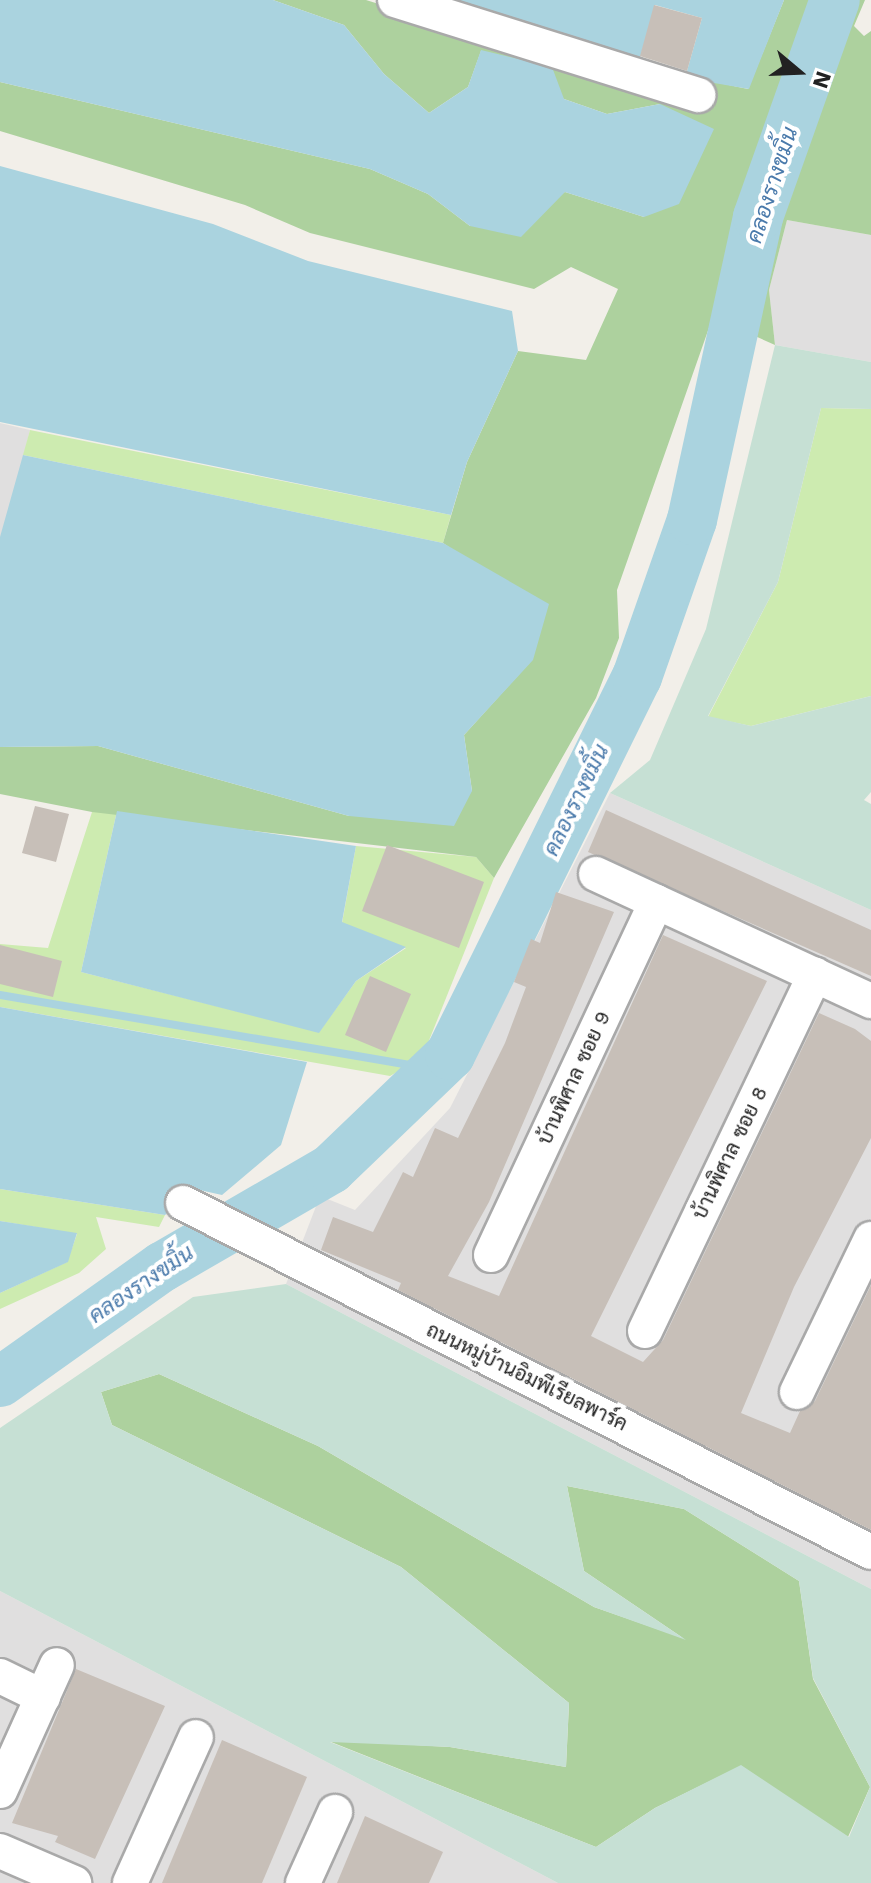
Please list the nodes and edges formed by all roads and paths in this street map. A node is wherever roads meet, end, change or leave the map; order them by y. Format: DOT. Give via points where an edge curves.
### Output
graph roads {
  1 [pos="395,0"];
  2 [pos="698,95"];
  3 [pos="596,874"];
  4 [pos="656,902"];
  5 [pos="815,974"];
  6 [pos="871,1001"];
  7 [pos="183,1203"];
  8 [pos="871,1239"];
  9 [pos="491,1255"];
  10 [pos="645,1331"];
  11 [pos="797,1392"];
  12 [pos="871,1552"];
  13 [pos="57,1665"];
  14 [pos="0,1676"];
  15 [pos="43,1697"];
  16 [pos="196,1737"];
  17 [pos="0,1791"];
  18 [pos="335,1812"];
  19 [pos="0,1851"];
  20 [pos="74,1883"];
  21 [pos="130,1883"];
  22 [pos="303,1883"];
  1 -- 2 [label="street"];
  3 -- 4 [label="street"];
  4 -- 5 [label="street"];
  4 -- 9 [label="street, บ้านพิศาล ซอย 9"];
  5 -- 6 [label="street"];
  5 -- 10 [label="street, บ้านพิศาล ซอย 8"];
  7 -- 12 [label="street, ถนนหมู่บ้านอิมพีเรียลพาร์ค"];
  8 -- 11 [label="street"];
  13 -- 15 [label="street"];
  14 -- 15 [label="street"];
  15 -- 17 [label="street"];
  16 -- 21 [label="street"];
  18 -- 22 [label="street"];
  19 -- 20 [label="street"];
}
